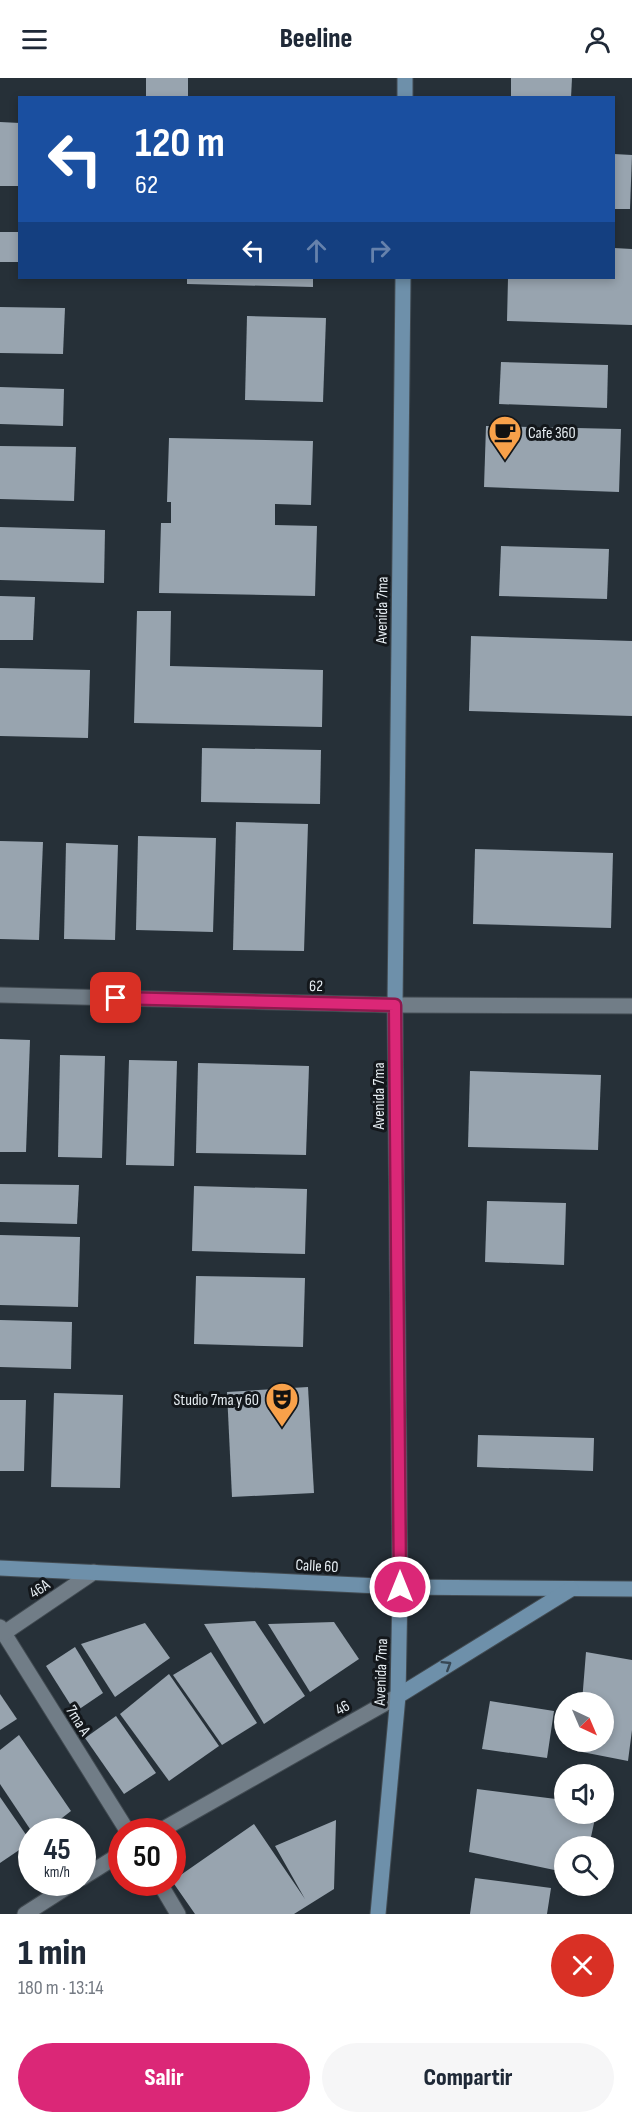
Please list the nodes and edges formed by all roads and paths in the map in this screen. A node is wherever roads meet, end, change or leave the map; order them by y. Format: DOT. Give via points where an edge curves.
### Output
graph roads {
  1 [pos="405,78"];
  2 [pos="405,96"];
  3 [pos="403,279"];
  4 [pos="0,995"];
  5 [pos="395,1005"];
  6 [pos="632,1006"];
  7 [pos="0,1568"];
  8 [pos="94,1572"];
  9 [pos="400,1587"];
  10 [pos="571,1589"];
  11 [pos="632,1589"];
  12 [pos="2,1630"];
  13 [pos="398,1696"];
  14 [pos="119,1818"];
  15 [pos="183,1818"];
  16 [pos="53,1896"];
  17 [pos="167,1896"];
  18 [pos="25,1914"];
  19 [pos="178,1914"];
  20 [pos="378,1914"];
  1 -- 2 [label="main road"];
  3 -- 5 [label="main road, Avenida 7ma"];
  4 -- 5 [label="street, 62"];
  5 -- 6 [label="street, 62"];
  5 -- 9 [label="main road, Avenida 7ma"];
  7 -- 8 [label="main road, Calle 60"];
  8 -- 9 [label="main road, Calle 60"];
  8 -- 12 [label="street, 46A"];
  9 -- 10 [label="main road, Calle 60"];
  9 -- 13 [label="main road, Avenida 7ma"];
  10 -- 11 [label="main road, Calle 60"];
  13 -- 10 [label="main road, 46, one-way"];
  12 -- 14 [label="street, 7ma A"];
  13 -- 15 [label="street, 46"];
  13 -- 20 [label="main road, Avenida 7ma"];
  16 -- 18 [label="street"];
  17 -- 19 [label="street"];
}
